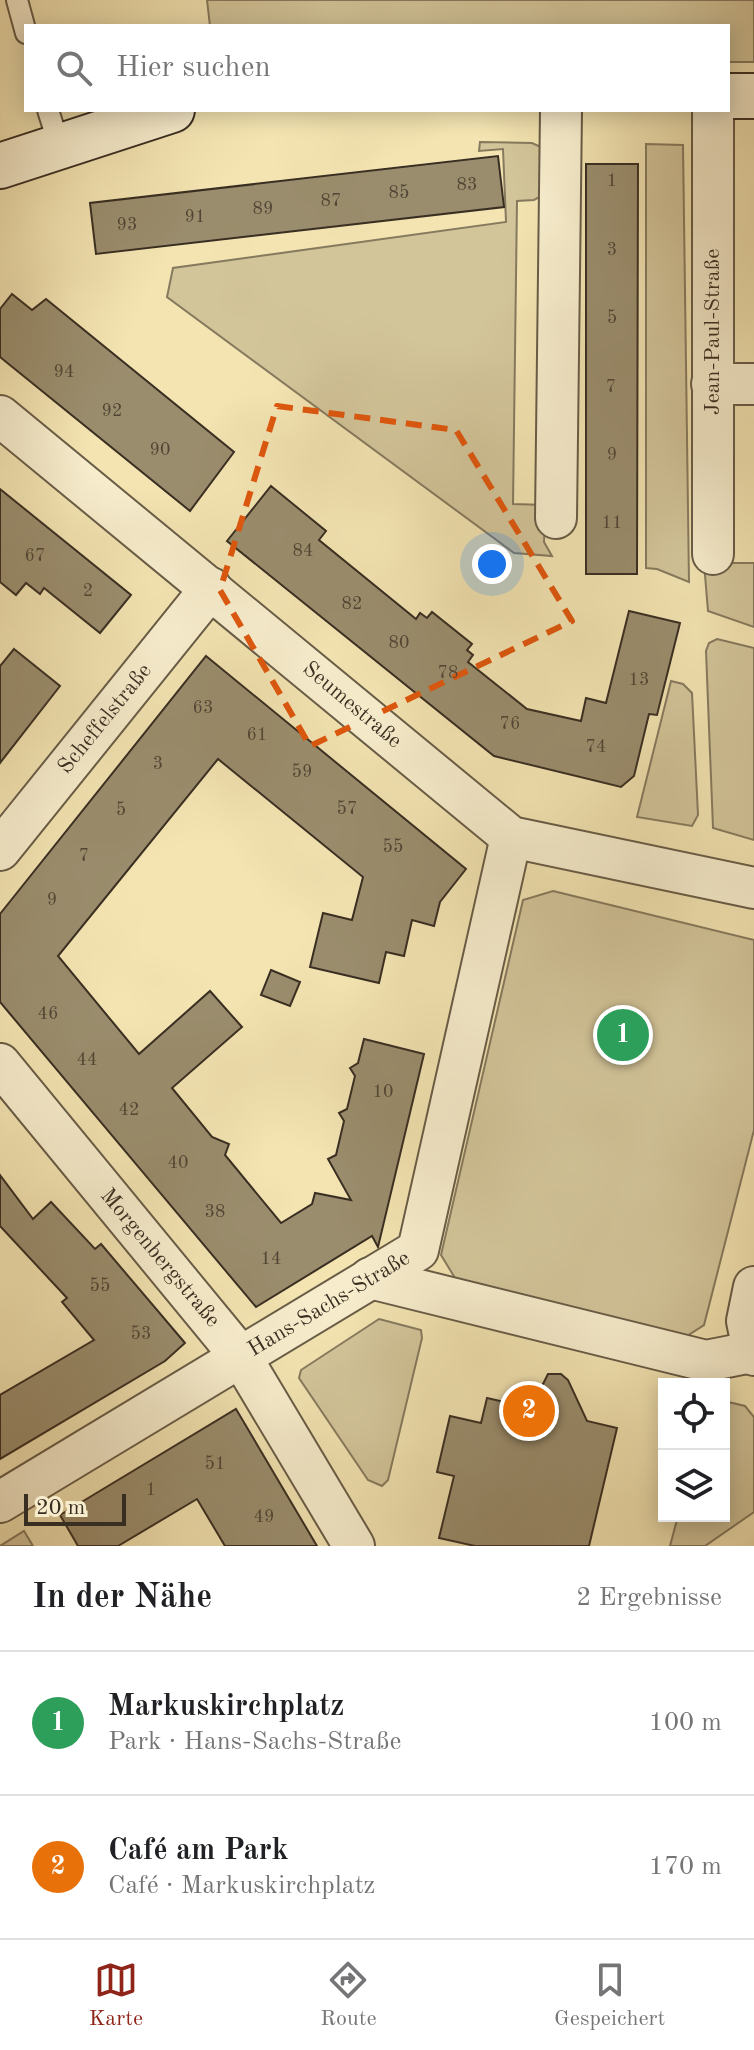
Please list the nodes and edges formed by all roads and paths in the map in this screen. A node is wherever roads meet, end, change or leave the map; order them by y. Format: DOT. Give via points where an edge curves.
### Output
graph roads {
  1 [pos="17,0"];
  2 [pos="24,26"];
  3 [pos="730,96"];
  4 [pos="754,96"];
  5 [pos="159,112"];
  6 [pos="561,112"];
  7 [pos="713,112"];
  8 [pos="53,128"];
  9 [pos="0,166"];
  10 [pos="712,384"];
  11 [pos="754,384"];
  12 [pos="0,416"];
  13 [pos="556,518"];
  14 [pos="713,554"];
  15 [pos="211,588"];
  16 [pos="511,837"];
  17 [pos="0,850"];
  18 [pos="754,888"];
  19 [pos="0,1064"];
  20 [pos="370,1278"];
  21 [pos="754,1287"];
  22 [pos="753,1354"];
  23 [pos="241,1357"];
  24 [pos="0,1502"];
  25 [pos="354,1546"];
  1 -- 2 [label="lane"];
  3 -- 4 [label="street"];
  5 -- 8 [label="street"];
  6 -- 13 [label="street"];
  7 -- 10 [label="street, Jean-Paul-Straße"];
  8 -- 9 [label="street"];
  10 -- 11 [label="street"];
  10 -- 14 [label="street, Jean-Paul-Straße"];
  12 -- 15 [label="street, Seumestraße"];
  15 -- 16 [label="street, Seumestraße"];
  15 -- 17 [label="street, Scheffelstraße"];
  16 -- 18 [label="street, Seumestraße"];
  16 -- 20 [label="street, Hans-Sachs-Straße" via="418,1250"];
  19 -- 23 [label="street, Morgenbergstraße"];
  20 -- 22 [label="street" via="706,1361"];
  20 -- 23 [label="street, Hans-Sachs-Straße"];
  21 -- 22 [label="street" via="747,1321"];
  23 -- 24 [label="street, Hans-Sachs-Straße"];
  23 -- 25 [label="street, Morgenbergstraße"];
}
